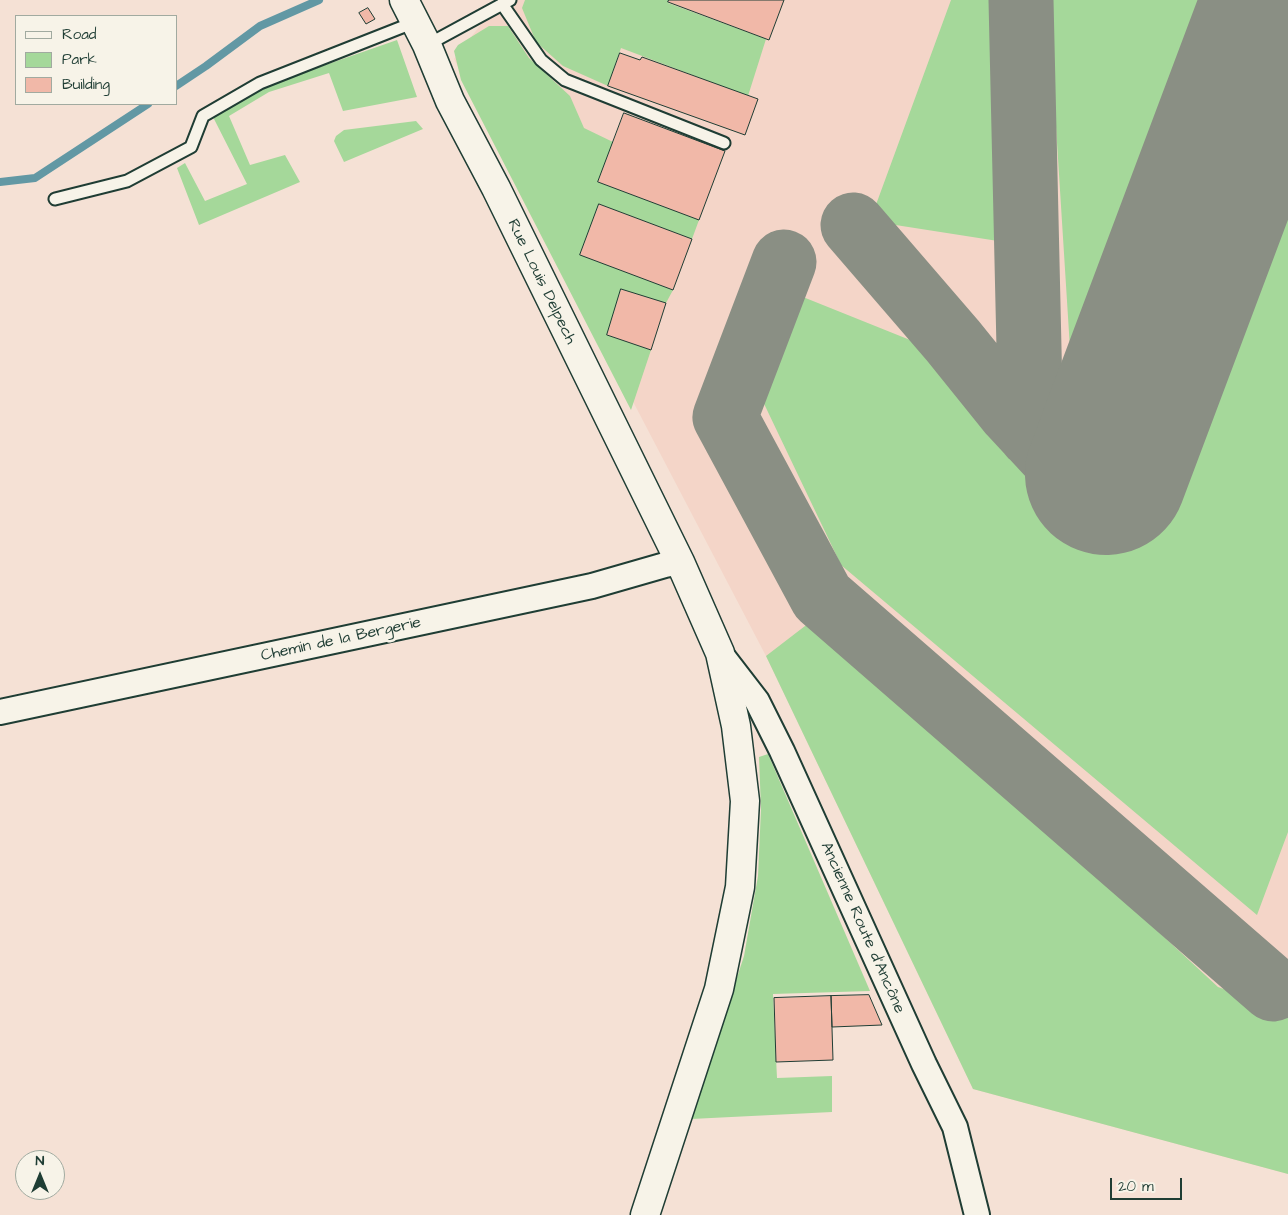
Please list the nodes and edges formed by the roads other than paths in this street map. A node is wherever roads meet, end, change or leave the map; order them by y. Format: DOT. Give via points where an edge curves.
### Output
graph roads {
  1 [pos="506,2"];
  2 [pos="416,23"];
  3 [pos="724,143"];
  4 [pos="55,199"];
  5 [pos="680,562"];
  6 [pos="720,653"];
  7 [pos="0,712"];
  8 [pos="645,1215"];
  9 [pos="977,1215"];
  1 -- 2 [label="lane"];
  1 -- 3 [label="lane" via="541,60 565,80"];
  2 -- 4 [label="lane" via="260,83 203,116 191,147 127,181"];
  2 -- 5 [label="street, Rue Louis Delpech" via="450,101"];
  5 -- 6 [label="street, Rue Louis Delpech"];
  5 -- 7 [label="street, Chemin de la Bergerie" via="592,586"];
  6 -- 8 [label="street, Rue Louis Delpech" via="736,726 745,801 740,888 719,990"];
  6 -- 9 [label="street, Ancienne Route d'Ancône" via="757,701 782,751 955,1127"];
}
